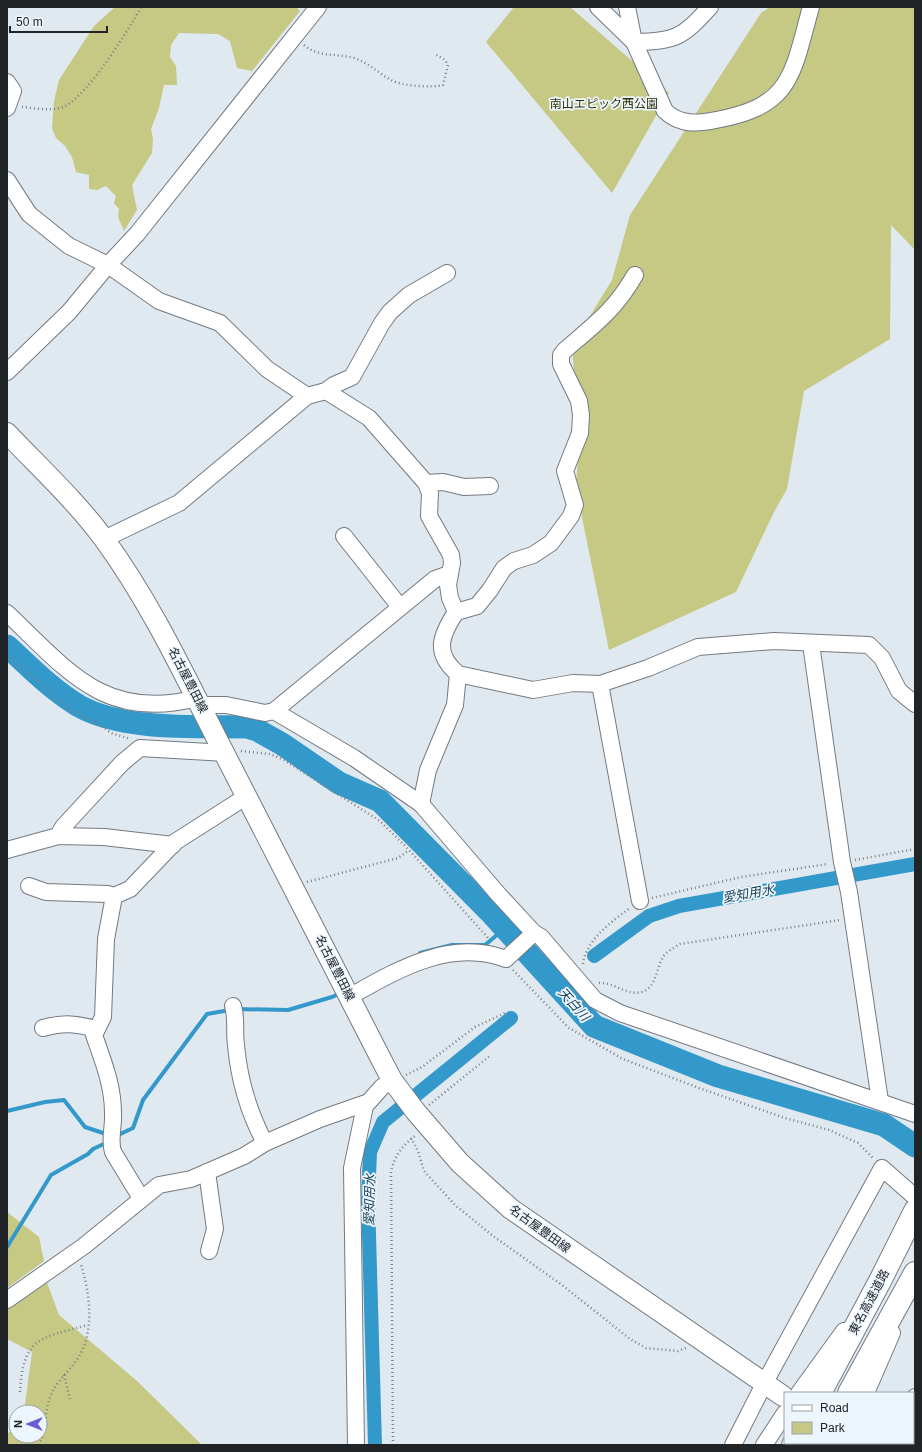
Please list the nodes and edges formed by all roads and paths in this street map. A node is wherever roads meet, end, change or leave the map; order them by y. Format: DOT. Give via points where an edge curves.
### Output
graph roads {
  1 [pos="141,7"];
  2 [pos="318,7"];
  3 [pos="598,7"];
  4 [pos="627,7"];
  5 [pos="710,7"];
  6 [pos="811,7"];
  7 [pos="295,37"];
  8 [pos="634,42"];
  9 [pos="435,54"];
  10 [pos="7,82"];
  11 [pos="8,107"];
  12 [pos="7,180"];
  13 [pos="108,265"];
  14 [pos="447,273"];
  15 [pos="635,275"];
  16 [pos="7,372"];
  17 [pos="326,391"];
  18 [pos="307,396"];
  19 [pos="7,433"];
  20 [pos="426,483"];
  21 [pos="490,486"];
  22 [pos="344,536"];
  23 [pos="104,539"];
  24 [pos="449,574"];
  25 [pos="400,607"];
  26 [pos="456,612"];
  27 [pos="7,613"];
  28 [pos="811,644"];
  29 [pos="7,654"];
  30 [pos="458,674"];
  31 [pos="600,684"];
  32 [pos="915,704"];
  33 [pos="201,705"];
  34 [pos="274,711"];
  35 [pos="143,747"];
  36 [pos="222,748"];
  37 [pos="247,796"];
  38 [pos="421,804"];
  39 [pos="58,836"];
  40 [pos="173,845"];
  41 [pos="915,848"];
  42 [pos="7,850"];
  43 [pos="409,850"];
  44 [pos="842,862"];
  45 [pos="29,886"];
  46 [pos="293,886"];
  47 [pos="114,896"];
  48 [pos="640,901"];
  49 [pos="852,918"];
  50 [pos="534,933"];
  51 [pos="501,957"];
  52 [pos="573,976"];
  53 [pos="584,990"];
  54 [pos="349,996"];
  55 [pos="233,1006"];
  56 [pos="507,1012"];
  57 [pos="43,1028"];
  58 [pos="97,1029"];
  59 [pos="491,1055"];
  60 [pos="395,1083"];
  61 [pos="880,1101"];
  62 [pos="365,1106"];
  63 [pos="915,1113"];
  64 [pos="421,1117"];
  65 [pos="411,1138"];
  66 [pos="264,1143"];
  67 [pos="882,1168"];
  68 [pos="207,1172"];
  69 [pos="915,1197"];
  70 [pos="141,1198"];
  71 [pos="913,1216"];
  72 [pos="209,1251"];
  73 [pos="72,1253"];
  74 [pos="915,1273"];
  75 [pos="880,1281"];
  76 [pos="915,1283"];
  77 [pos="7,1300"];
  78 [pos="88,1325"];
  79 [pos="696,1338"];
  80 [pos="64,1375"];
  81 [pos="764,1384"];
  82 [pos="20,1392"];
  83 [pos="796,1392"];
  84 [pos="821,1392"];
  85 [pos="850,1392"];
  86 [pos="866,1392"];
  87 [pos="784,1398"];
  88 [pos="70,1399"];
  89 [pos="784,1410"];
  90 [pos="39,1445"];
  91 [pos="356,1445"];
  92 [pos="393,1445"];
  93 [pos="733,1445"];
  94 [pos="764,1445"];
  1 -- 11 [label="path" via="115,50 76,99 57,109"];
  2 -- 7 [label="street"];
  3 -- 8 [label="street"];
  4 -- 8 [label="street"];
  5 -- 8 [label="street" via="695,24 675,38 660,42"];
  6 -- 8 [label="street" via="790,79 764,106 741,116 700,124 674,119 665,111"];
  7 -- 9 [label="path" via="317,53 354,58 375,67 400,84 437,87 443,85 448,64"];
  7 -- 13 [label="street" via="137,234"];
  10 -- 11 [label="street" via="13,91"];
  12 -- 13 [label="street" via="29,214 69,246"];
  13 -- 16 [label="street" via="69,312"];
  13 -- 18 [label="street" via="160,301 220,322 267,369"];
  14 -- 17 [label="street" via="398,304 382,323 352,377"];
  15 -- 26 [label="street" via="618,302 561,355 562,370 579,401 581,415 580,433 565,471 575,504 571,516 551,543 533,555 514,561 504,568 477,606"];
  17 -- 18 [label="street"];
  17 -- 20 [label="street" via="369,418"];
  18 -- 23 [label="street" via="179,504"];
  19 -- 23 [label="main road, 名古屋豊田線" via="79,508"];
  20 -- 21 [label="street" via="443,482 464,487"];
  20 -- 24 [label="street" via="430,493 429,516 451,555"];
  22 -- 25 [label="street"];
  23 -- 33 [label="main road, 名古屋豊田線" via="173,649"];
  24 -- 25 [label="street" via="435,579"];
  24 -- 26 [label="street" via="450,598"];
  25 -- 34 [label="street"];
  26 -- 30 [label="street" via="444,631 442,649 450,667"];
  27 -- 33 [label="street" via="66,670 97,691 142,704"];
  28 -- 31 [label="street" via="774,641 698,647"];
  28 -- 32 [label="street" via="869,645 882,658 899,692"];
  28 -- 44 [label="street"];
  29 -- 35 [label="path" via="71,710 111,732 134,740"];
  30 -- 31 [label="street" via="533,690 573,683"];
  30 -- 38 [label="street" via="455,705 428,770"];
  31 -- 48 [label="street"];
  33 -- 34 [label="street" via="226,705 264,713"];
  33 -- 36 [label="main road, 名古屋豊田線"];
  34 -- 38 [label="street" via="354,758"];
  35 -- 36 [label="street"];
  35 -- 39 [label="street" via="122,763 63,827"];
  36 -- 37 [label="main road, 名古屋豊田線"];
  36 -- 43 [label="path" via="270,754 284,760 380,821"];
  37 -- 40 [label="street"];
  37 -- 46 [label="main road, 名古屋豊田線"];
  38 -- 50 [label="street"];
  39 -- 40 [label="street" via="104,837"];
  39 -- 42 [label="street"];
  40 -- 47 [label="street" via="130,889"];
  41 -- 44 [label="path"];
  43 -- 46 [label="path" via="398,858"];
  43 -- 51 [label="path" via="493,944"];
  44 -- 48 [label="path" via="741,876"];
  44 -- 49 [label="street"];
  45 -- 47 [label="street" via="46,892"];
  46 -- 54 [label="main road, 名古屋豊田線"];
  47 -- 58 [label="street" via="106,939 103,1017"];
  48 -- 52 [label="path" via="611,921 584,954 582,967"];
  49 -- 53 [label="path" via="680,944 664,957 648,990 632,992 602,983 591,984"];
  49 -- 61 [label="street"];
  50 -- 51 [label="street"];
  50 -- 52 [label="street" via="541,937"];
  51 -- 54 [label="street" via="448,953 414,963"];
  51 -- 67 [label="path" via="569,1028 623,1059 713,1093 829,1130 858,1143"];
  52 -- 53 [label="street"];
  53 -- 61 [label="street" via="595,1000 620,1013"];
  54 -- 60 [label="main road, 名古屋豊田線"];
  55 -- 66 [label="street" via="236,1016 236,1045 244,1089 250,1113"];
  56 -- 60 [label="path" via="475,1027 422,1067"];
  57 -- 58 [label="street" via="70,1023"];
  58 -- 70 [label="street" via="94,1035 109,1078 112,1096 113,1152"];
  59 -- 64 [label="path"];
  60 -- 62 [label="street" via="382,1087"];
  60 -- 64 [label="main road, 名古屋豊田線"];
  61 -- 63 [label="street"];
  62 -- 66 [label="street" via="366,1103 320,1118"];
  62 -- 91 [label="street" via="354,1148 352,1168"];
  64 -- 65 [label="path"];
  64 -- 79 [label="main road, 名古屋豊田線" via="460,1163 511,1209"];
  65 -- 79 [label="path" via="424,1171 455,1205 630,1339 646,1348 678,1352"];
  65 -- 92 [label="path" via="395,1158 391,1171"];
  66 -- 68 [label="street" via="244,1156"];
  67 -- 69 [label="street"];
  67 -- 81 [label="street"];
  68 -- 70 [label="street" via="191,1179 159,1185"];
  68 -- 72 [label="street" via="215,1229"];
  70 -- 73 [label="street" via="120,1218"];
  71 -- 75 [label="highway, 東名高速道路"];
  73 -- 77 [label="street"];
  73 -- 78 [label="path" via="81,1264 87,1283"];
  74 -- 85 [label="highway"];
  75 -- 83 [label="street"];
  75 -- 84 [label="highway, 東名高速道路"];
  76 -- 86 [label="street"];
  78 -- 80 [label="path" via="79,1357"];
  78 -- 82 [label="path" via="36,1343 23,1362"];
  79 -- 81 [label="main road, 名古屋豊田線"];
  80 -- 88 [label="path"];
  80 -- 90 [label="path" via="51,1394 44,1435"];
  81 -- 87 [label="main road, 名古屋豊田線"];
  81 -- 93 [label="street"];
  89 -- 94 [label="street"];
}
